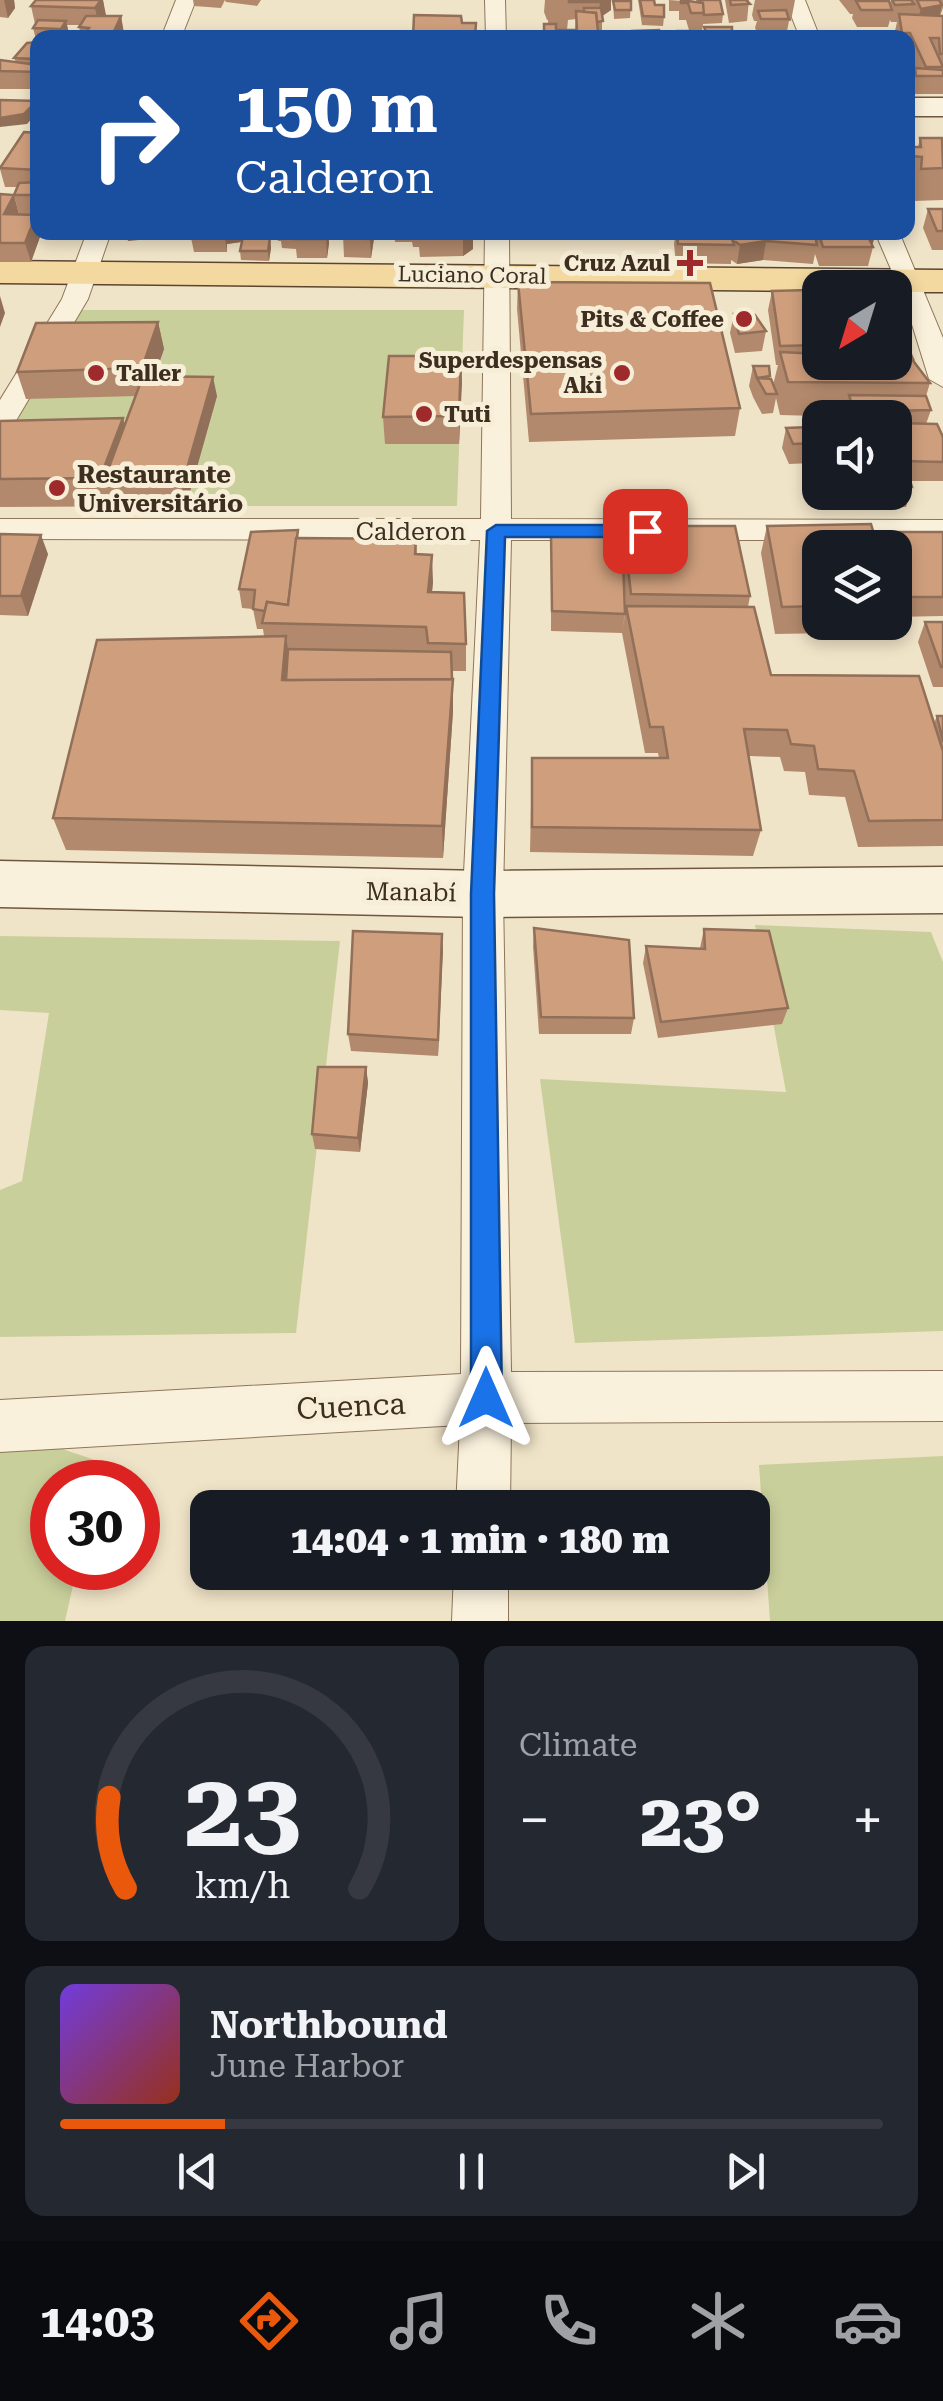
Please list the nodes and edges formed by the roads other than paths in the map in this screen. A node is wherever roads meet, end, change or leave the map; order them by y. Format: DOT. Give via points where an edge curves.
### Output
graph roads {
  1 [pos="186,0"];
  2 [pos="495,0"];
  3 [pos="796,0"];
  4 [pos="174,30"];
  5 [pos="496,30"];
  6 [pos="807,30"];
  7 [pos="915,107"];
  8 [pos="943,107"];
  9 [pos="96,240"];
  10 [pos="497,240"];
  11 [pos="891,240"];
  12 [pos="0,272"];
  13 [pos="80,286"];
  14 [pos="497,287"];
  15 [pos="921,294"];
  16 [pos="0,298"];
  17 [pos="802,301"];
  18 [pos="943,380"];
  19 [pos="0,424"];
  20 [pos="0,529"];
  21 [pos="943,530"];
  22 [pos="496,531"];
  23 [pos="0,884"];
  24 [pos="943,890"];
  25 [pos="482,894"];
  26 [pos="943,1396"];
  27 [pos="486,1398"];
  28 [pos="0,1426"];
  29 [pos="483,1490"];
  30 [pos="481,1590"];
  31 [pos="480,1621"];
  1 -- 4 [label="street"];
  2 -- 5 [label="street"];
  3 -- 6 [label="street"];
  7 -- 8 [label="street"];
  9 -- 13 [label="street"];
  10 -- 14 [label="street"];
  11 -- 15 [label="street"];
  12 -- 13 [label="main road, Luciano Coral"];
  13 -- 14 [label="main road, Luciano Coral"];
  13 -- 16 [label="main road, Luciano Coral"];
  13 -- 19 [label="street"];
  14 -- 15 [label="main road, Luciano Coral"];
  14 -- 17 [label="main road, Luciano Coral"];
  14 -- 22 [label="street"];
  15 -- 18 [label="street"];
  20 -- 22 [label="street, Calderon"];
  21 -- 22 [label="street, Calderon"];
  22 -- 25 [label="street"];
  23 -- 25 [label="street, Manabí"];
  24 -- 25 [label="street, Manabí"];
  25 -- 27 [label="street"];
  26 -- 27 [label="street, Cuenca"];
  27 -- 28 [label="street, Cuenca"];
  27 -- 29 [label="street"];
  30 -- 31 [label="street"];
}
